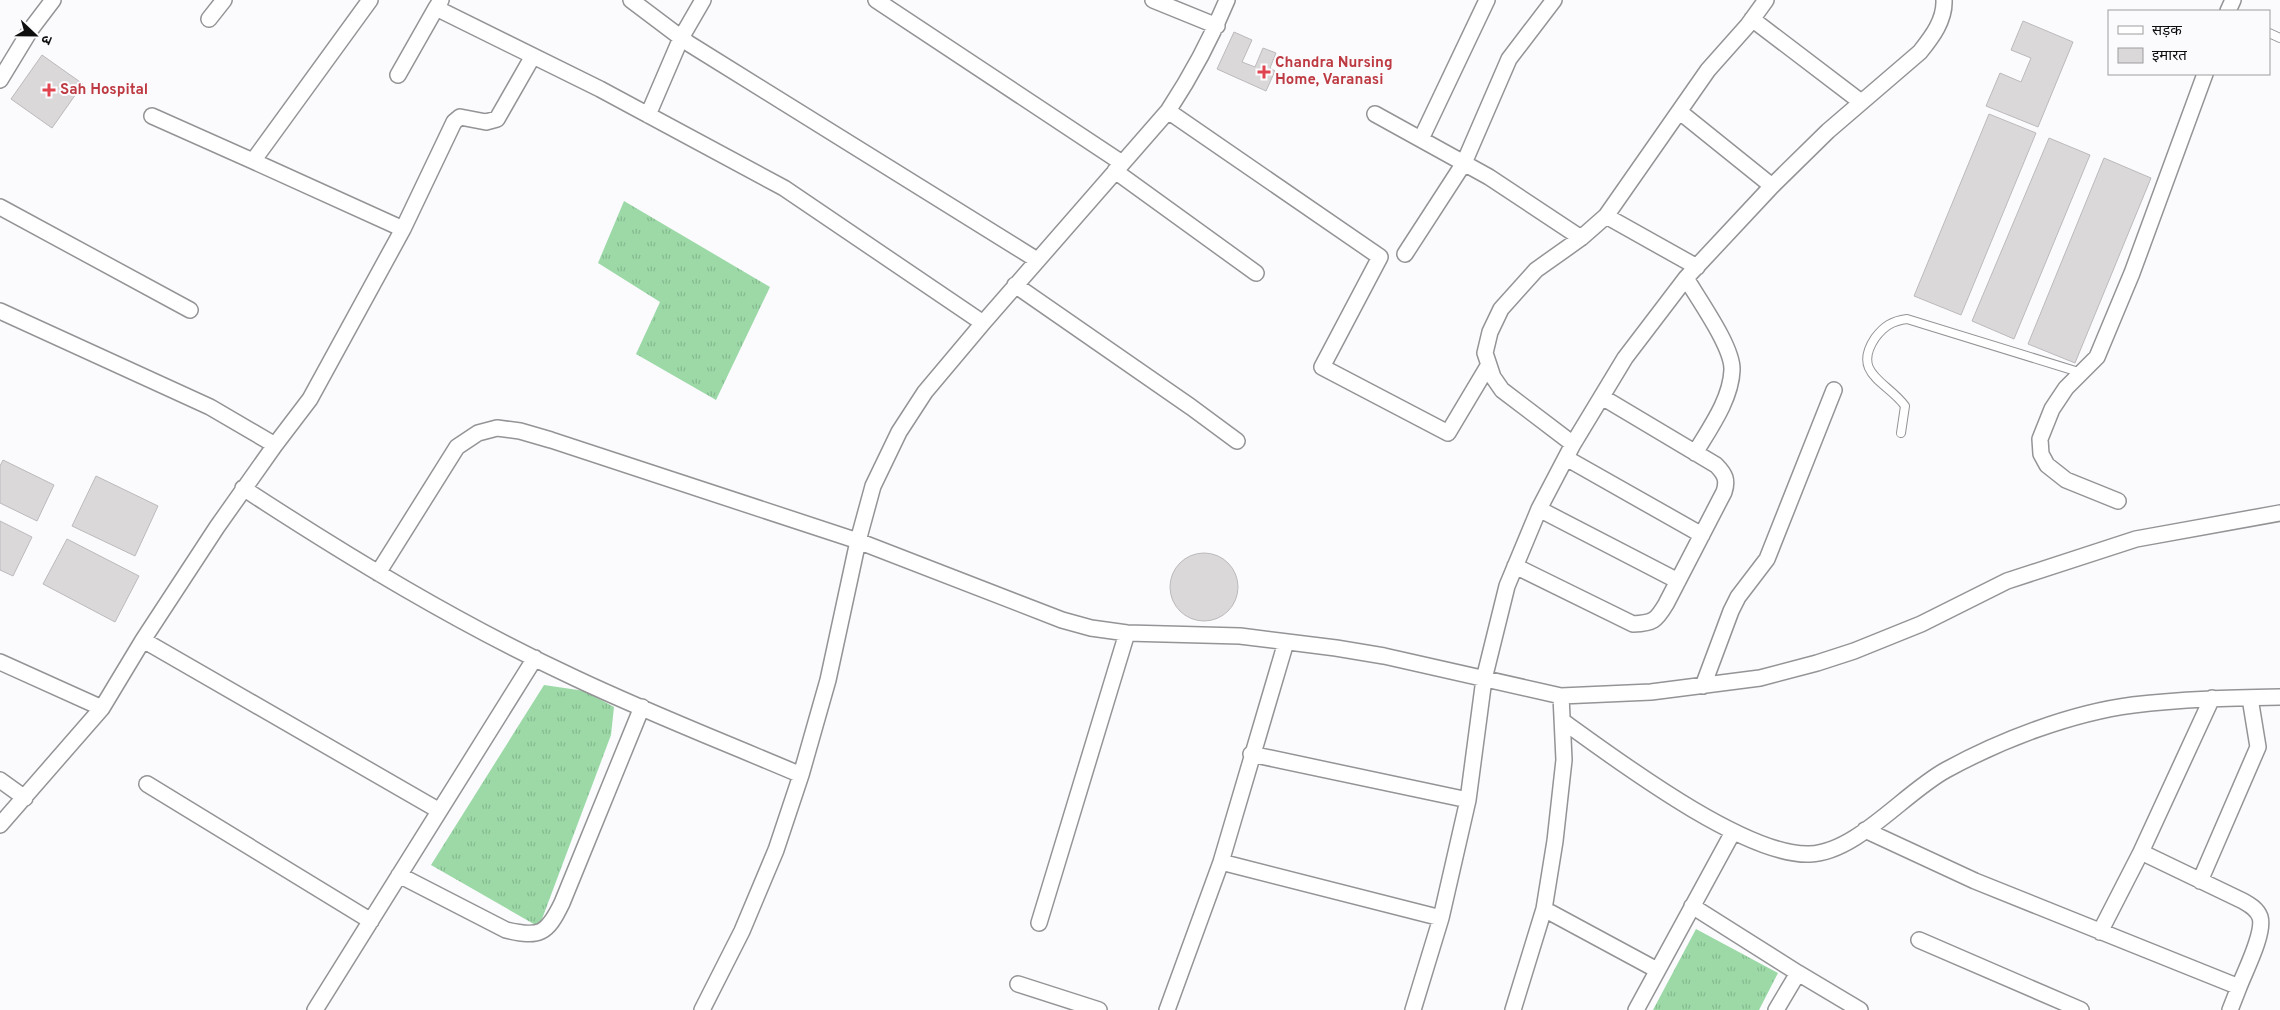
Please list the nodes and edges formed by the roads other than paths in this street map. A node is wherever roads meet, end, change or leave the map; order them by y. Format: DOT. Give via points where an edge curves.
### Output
graph roads {
  1 [pos="53,0"];
  2 [pos="224,0"];
  3 [pos="370,0"];
  4 [pos="631,0"];
  5 [pos="703,0"];
  6 [pos="876,0"];
  7 [pos="1153,0"];
  8 [pos="1228,0"];
  9 [pos="1487,0"];
  10 [pos="1554,0"];
  11 [pos="1766,0"];
  12 [pos="1944,0"];
  13 [pos="438,4"];
  14 [pos="209,19"];
  15 [pos="1752,19"];
  16 [pos="1217,26"];
  17 [pos="681,38"];
  18 [pos="533,56"];
  19 [pos="398,75"];
  20 [pos="2205,75"];
  21 [pos="0,80"];
  22 [pos="1861,102"];
  23 [pos="1168,111"];
  24 [pos="1680,112"];
  25 [pos="1375,114"];
  26 [pos="648,115"];
  27 [pos="152,116"];
  28 [pos="1421,139"];
  29 [pos="253,161"];
  30 [pos="1464,164"];
  31 [pos="1118,167"];
  32 [pos="1772,186"];
  33 [pos="0,207"];
  34 [pos="1606,216"];
  35 [pos="402,229"];
  36 [pos="1581,238"];
  37 [pos="1405,254"];
  38 [pos="1037,260"];
  39 [pos="1697,267"];
  40 [pos="1256,273"];
  41 [pos="1686,278"];
  42 [pos="1015,285"];
  43 [pos="190,310"];
  44 [pos="0,311"];
  45 [pos="983,323"];
  46 [pos="1488,366"];
  47 [pos="2082,372"];
  48 [pos="1834,390"];
  49 [pos="1602,397"];
  50 [pos="1901,433"];
  51 [pos="1237,441"];
  52 [pos="1573,444"];
  53 [pos="275,445"];
  54 [pos="1695,453"];
  55 [pos="1566,458"];
  56 [pos="243,488"];
  57 [pos="2118,500"];
  58 [pos="1539,510"];
  59 [pos="2280,513"];
  60 [pos="1702,535"];
  61 [pos="858,541"];
  62 [pos="1515,566"];
  63 [pos="378,573"];
  64 [pos="1678,581"];
  65 [pos="1127,632"];
  66 [pos="143,640"];
  67 [pos="1286,642"];
  68 [pos="535,658"];
  69 [pos="0,662"];
  70 [pos="1484,679"];
  71 [pos="1703,686"];
  72 [pos="1561,696"];
  73 [pos="2280,697"];
  74 [pos="2212,698"];
  75 [pos="2250,698"];
  76 [pos="642,707"];
  77 [pos="102,708"];
  78 [pos="1564,722"];
  79 [pos="1251,754"];
  80 [pos="801,775"];
  81 [pos="0,780"];
  82 [pos="147,784"];
  83 [pos="25,798"];
  84 [pos="1468,800"];
  85 [pos="438,810"];
  86 [pos="0,825"];
  87 [pos="1865,830"];
  88 [pos="1733,832"];
  89 [pos="2141,852"];
  90 [pos="1220,862"];
  91 [pos="399,875"];
  92 [pos="2200,881"];
  93 [pos="1692,906"];
  94 [pos="1544,909"];
  95 [pos="1441,918"];
  96 [pos="371,921"];
  97 [pos="1039,923"];
  98 [pos="2100,932"];
  99 [pos="1919,940"];
  100 [pos="1657,970"];
  101 [pos="1798,973"];
  102 [pos="1018,984"];
  103 [pos="2239,987"];
  104 [pos="315,1010"];
  105 [pos="702,1010"];
  106 [pos="1099,1010"];
  107 [pos="1167,1010"];
  108 [pos="1413,1010"];
  109 [pos="1513,1010"];
  110 [pos="1636,1010"];
  111 [pos="1776,1010"];
  112 [pos="1860,1010"];
  113 [pos="2080,1010"];
  114 [pos="2230,1010"];
  1 -- 21 [label="street"];
  2 -- 14 [label="street"];
  3 -- 29 [label="street"];
  4 -- 17 [label="street"];
  5 -- 17 [label="street"];
  6 -- 31 [label="street"];
  7 -- 16 [label="street"];
  8 -- 16 [label="street"];
  9 -- 28 [label="street"];
  10 -- 30 [label="street" via="1509,60"];
  11 -- 15 [label="street"];
  12 -- 22 [label="street" via="1939,24 1931,39"];
  13 -- 18 [label="street"];
  13 -- 19 [label="street"];
  15 -- 22 [label="street"];
  15 -- 24 [label="street" via="1708,70"];
  16 -- 23 [label="street"];
  17 -- 26 [label="street"];
  17 -- 38 [label="street"];
  18 -- 26 [label="street"];
  18 -- 35 [label="street" via="497,119 486,122 460,117 454,122"];
  20 -- 47 [label="street" via="2132,273 2097,357"];
  22 -- 32 [label="street"];
  23 -- 31 [label="street"];
  23 -- 46 [label="street" via="1380,257 1322,367 1448,433"];
  24 -- 32 [label="street"];
  24 -- 34 [label="street"];
  25 -- 28 [label="street"];
  26 -- 45 [label="street" via="784,188"];
  27 -- 29 [label="street"];
  28 -- 30 [label="street"];
  29 -- 35 [label="street"];
  30 -- 36 [label="street" via="1523,198"];
  30 -- 37 [label="street"];
  31 -- 38 [label="street"];
  31 -- 40 [label="street"];
  32 -- 39 [label="street"];
  33 -- 43 [label="street"];
  34 -- 36 [label="street"];
  34 -- 39 [label="street"];
  35 -- 53 [label="street" via="310,399"];
  36 -- 46 [label="street" via="1536,270 1501,310 1490,332 1485,353"];
  38 -- 42 [label="street"];
  39 -- 41 [label="street"];
  41 -- 49 [label="street" via="1625,358"];
  41 -- 54 [label="street" via="1729,350 1733,368 1721,407"];
  42 -- 45 [label="street"];
  42 -- 51 [label="street"];
  44 -- 53 [label="street" via="210,407"];
  45 -- 61 [label="street" via="925,392 899,432 873,486"];
  46 -- 52 [label="street" via="1502,390"];
  47 -- 50 [label="lane" via="1906,319 1893,321 1881,330 1867,357 1868,370 1874,379 1905,406"];
  47 -- 57 [label="street" via="2052,408 2040,438 2040,454 2046,464 2066,480"];
  48 -- 71 [label="street" via="1766,559 1730,611"];
  49 -- 52 [label="street"];
  49 -- 54 [label="street"];
  52 -- 55 [label="street"];
  53 -- 56 [label="street"];
  54 -- 60 [label="street" via="1716,465 1724,473 1727,483"];
  55 -- 58 [label="street"];
  55 -- 60 [label="street"];
  56 -- 63 [label="street"];
  56 -- 66 [label="street"];
  58 -- 62 [label="street"];
  58 -- 64 [label="street"];
  59 -- 71 [label="street" via="2136,539 2006,581 1921,624 1854,651 1760,678"];
  60 -- 64 [label="street"];
  61 -- 63 [label="street" via="551,440 497,428 478,433 457,447"];
  61 -- 65 [label="street" via="1062,620 1091,628"];
  61 -- 80 [label="street" via="828,680"];
  62 -- 64 [label="street" via="1633,624 1647,624 1656,619"];
  62 -- 70 [label="street"];
  63 -- 68 [label="street"];
  65 -- 67 [label="street" via="1240,636"];
  65 -- 97 [label="street"];
  66 -- 77 [label="street"];
  66 -- 85 [label="street"];
  67 -- 70 [label="street" via="1384,656"];
  67 -- 79 [label="street"];
  68 -- 76 [label="street"];
  68 -- 85 [label="street"];
  69 -- 77 [label="street"];
  70 -- 72 [label="street"];
  70 -- 84 [label="street"];
  71 -- 72 [label="street" via="1634,694"];
  72 -- 78 [label="street"];
  73 -- 75 [label="street"];
  74 -- 75 [label="street"];
  74 -- 87 [label="street" via="2131,705 2081,716 2032,732 1946,770"];
  74 -- 89 [label="street"];
  75 -- 92 [label="street" via="2258,747"];
  76 -- 80 [label="street"];
  76 -- 91 [label="street" via="562,903 546,930 537,934 506,930"];
  77 -- 83 [label="street"];
  78 -- 88 [label="street"];
  78 -- 94 [label="street" via="1561,795"];
  79 -- 84 [label="street"];
  79 -- 90 [label="street"];
  80 -- 105 [label="street" via="776,850"];
  81 -- 83 [label="street"];
  82 -- 96 [label="street"];
  83 -- 86 [label="street"];
  84 -- 95 [label="street"];
  85 -- 91 [label="street"];
  87 -- 88 [label="street" via="1828,852 1808,854 1786,851"];
  87 -- 98 [label="street" via="1976,881"];
  88 -- 93 [label="street"];
  89 -- 92 [label="street"];
  89 -- 98 [label="street"];
  90 -- 95 [label="street"];
  90 -- 107 [label="street"];
  91 -- 96 [label="street"];
  92 -- 103 [label="street" via="2243,901 2260,916 2258,939"];
  93 -- 100 [label="street"];
  93 -- 101 [label="street"];
  94 -- 100 [label="street"];
  94 -- 109 [label="street"];
  95 -- 108 [label="street"];
  96 -- 104 [label="street"];
  98 -- 103 [label="street"];
  99 -- 113 [label="street"];
  100 -- 110 [label="street"];
  101 -- 111 [label="street"];
  101 -- 112 [label="street"];
  102 -- 106 [label="street"];
  103 -- 114 [label="street"];
}
